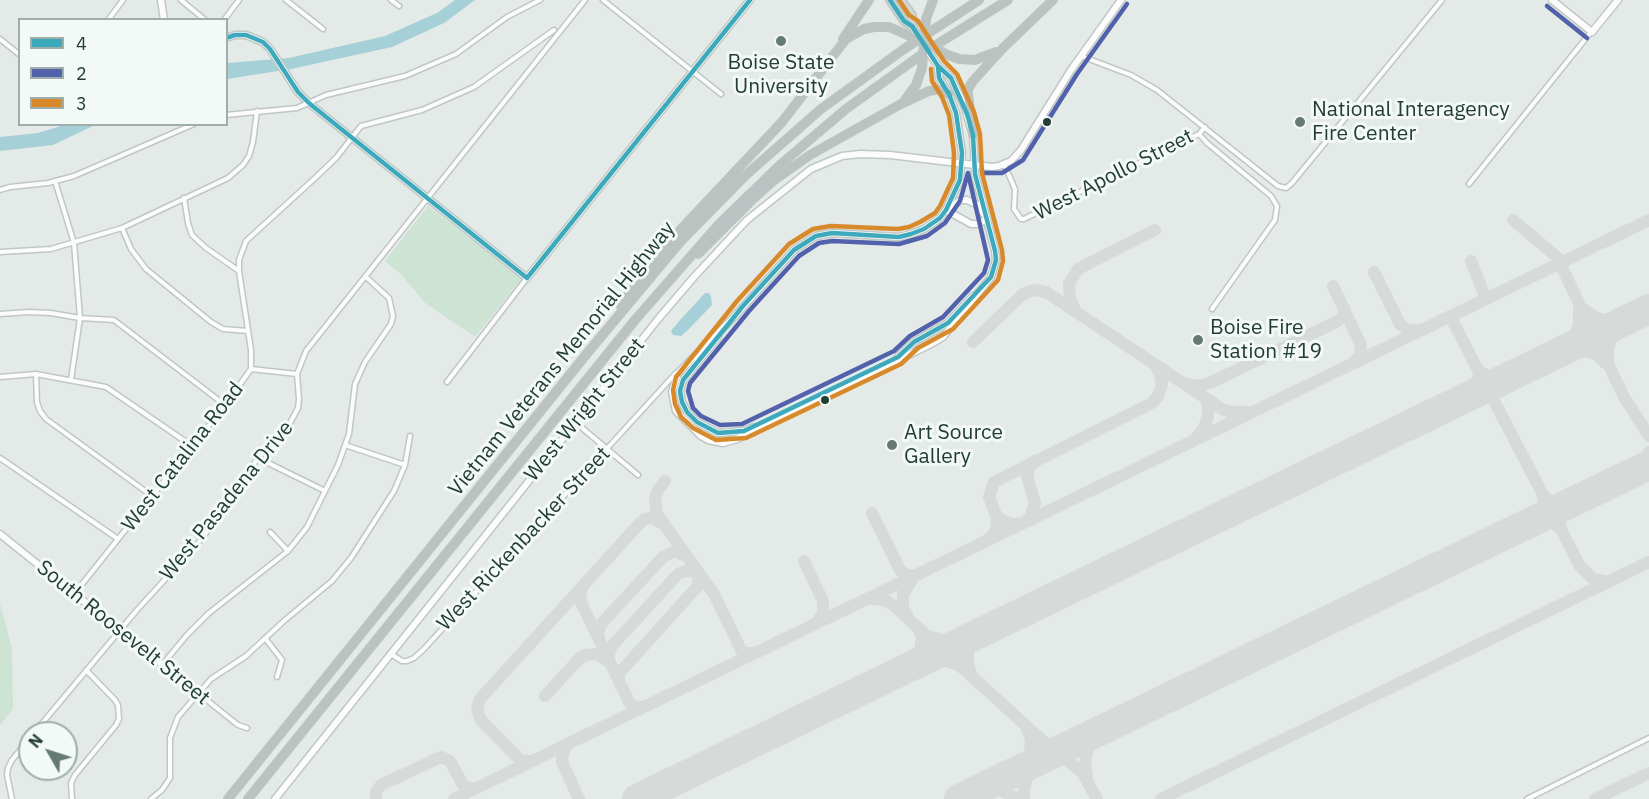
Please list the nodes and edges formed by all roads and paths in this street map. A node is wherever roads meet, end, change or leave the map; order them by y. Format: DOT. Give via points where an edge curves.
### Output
graph roads {
  1 [pos="123,0"];
  2 [pos="161,0"];
  3 [pos="181,0"];
  4 [pos="239,0"];
  5 [pos="286,0"];
  6 [pos="391,0"];
  7 [pos="540,0"];
  8 [pos="585,0"];
  9 [pos="603,0"];
  10 [pos="750,0"];
  11 [pos="869,0"];
  12 [pos="890,0"];
  13 [pos="901,0"];
  14 [pos="933,0"];
  15 [pos="979,0"];
  16 [pos="1008,0"];
  17 [pos="1053,0"];
  18 [pos="1121,0"];
  19 [pos="1442,0"];
  20 [pos="1552,0"];
  21 [pos="1618,0"];
  22 [pos="399,6"];
  23 [pos="110,18"];
  24 [pos="164,18"];
  25 [pos="203,18"];
  26 [pos="226,18"];
  27 [pos="912,26"];
  28 [pos="323,28"];
  29 [pos="554,30"];
  30 [pos="1592,32"];
  31 [pos="228,37"];
  32 [pos="0,39"];
  33 [pos="924,44"];
  34 [pos="1003,48"];
  35 [pos="18,53"];
  36 [pos="834,53"];
  37 [pos="1081,56"];
  38 [pos="938,66"];
  39 [pos="692,71"];
  40 [pos="721,94"];
  41 [pos="949,94"];
  42 [pos="310,104"];
  43 [pos="899,105"];
  44 [pos="257,111"];
  45 [pos="228,115"];
  46 [pos="189,126"];
  47 [pos="1205,127"];
  48 [pos="1199,134"];
  49 [pos="973,135"];
  50 [pos="352,138"];
  51 [pos="962,162"];
  52 [pos="974,164"];
  53 [pos="1004,164"];
  54 [pos="56,181"];
  55 [pos="1469,184"];
  56 [pos="0,190"];
  57 [pos="184,198"];
  58 [pos="428,199"];
  59 [pos="946,210"];
  60 [pos="987,219"];
  61 [pos="122,228"];
  62 [pos="74,243"];
  63 [pos="0,252"];
  64 [pos="239,271"];
  65 [pos="366,277"];
  66 [pos="527,278"];
  67 [pos="986,284"];
  68 [pos="1212,309"];
  69 [pos="0,314"];
  70 [pos="80,318"];
  71 [pos="733,318"];
  72 [pos="635,320"];
  73 [pos="248,331"];
  74 [pos="589,351"];
  75 [pos="250,369"];
  76 [pos="681,369"];
  77 [pos="36,374"];
  78 [pos="297,374"];
  79 [pos="0,377"];
  80 [pos="71,380"];
  81 [pos="447,382"];
  82 [pos="225,405"];
  83 [pos="575,422"];
  84 [pos="410,436"];
  85 [pos="345,445"];
  86 [pos="192,446"];
  87 [pos="607,449"];
  88 [pos="0,458"];
  89 [pos="258,458"];
  90 [pos="405,465"];
  91 [pos="638,475"];
  92 [pos="326,490"];
  93 [pos="152,496"];
  94 [pos="270,532"];
  95 [pos="0,534"];
  96 [pos="118,539"];
  97 [pos="288,551"];
  98 [pos="74,594"];
  99 [pos="120,631"];
  100 [pos="265,638"];
  101 [pos="391,653"];
  102 [pos="162,665"];
  103 [pos="86,669"];
  104 [pos="277,677"];
  105 [pos="198,693"];
  106 [pos="44,721"];
  107 [pos="247,728"];
  108 [pos="1649,738"];
  109 [pos="18,753"];
  110 [pos="12,799"];
  111 [pos="72,799"];
  112 [pos="151,799"];
  113 [pos="228,799"];
  114 [pos="248,799"];
  115 [pos="275,799"];
  116 [pos="1527,799"];
  1 -- 23 [label="street"];
  2 -- 24 [label="street"];
  3 -- 25 [label="street"];
  4 -- 26 [label="street"];
  5 -- 28 [label="street"];
  6 -- 22 [label="street"];
  7 -- 42 [label="street" via="443,60 405,76 326,95"];
  8 -- 58 [label="street, West Pasadena Drive"];
  9 -- 39 [label="street"];
  10 -- 39 [label="street"];
  11 -- 36 [label="highway"];
  12 -- 27 [label="main road"];
  13 -- 27 [label="main road" via="912,15"];
  14 -- 33 [label="highway, bridge" via="926,19"];
  15 -- 74 [label="highway, Vietnam Veterans Memorial Highway" via="869,73 768,155 681,241"];
  16 -- 72 [label="highway, Vietnam Veterans Memorial Highway" via="846,109 757,186"];
  17 -- 34 [label="highway"];
  18 -- 37 [label="street"];
  19 -- 47 [label="street" via="1286,188 1278,186"];
  20 -- 30 [label="street"];
  21 -- 30 [label="street"];
  27 -- 33 [label="main road, bridge"];
  29 -- 50 [label="street, West Catalina Road" via="474,87 422,110 361,126"];
  30 -- 55 [label="street"];
  31 -- 42 [label="street" via="246,35 262,42"];
  32 -- 35 [label="street"];
  33 -- 34 [label="highway, bridge" via="959,59 975,60"];
  33 -- 36 [label="highway, bridge" via="884,26 864,29 846,39"];
  33 -- 38 [label="street, bridge"];
  33 -- 43 [label="highway, bridge" via="922,68 911,93"];
  34 -- 49 [label="highway" via="968,89"];
  36 -- 74 [label="highway" via="782,122 662,251"];
  37 -- 47 [label="street" via="1138,79"];
  37 -- 53 [label="street" via="1021,150"];
  38 -- 41 [label="street" via="939,78"];
  38 -- 49 [label="street" via="951,78"];
  39 -- 40 [label="street"];
  39 -- 66 [label="street"];
  41 -- 43 [label="highway" via="940,89 929,91"];
  41 -- 51 [label="street" via="961,135"];
  42 -- 44 [label="street"];
  42 -- 50 [label="street"];
  43 -- 72 [label="highway" via="810,155 773,181"];
  44 -- 45 [label="street"];
  44 -- 57 [label="street" via="253,142 243,165 228,178"];
  46 -- 54 [label="street"];
  47 -- 48 [label="street, West Apollo Street"];
  48 -- 53 [label="street, West Apollo Street" via="1021,219 1014,209 1015,189"];
  48 -- 68 [label="street" via="1272,196 1277,206 1275,220"];
  49 -- 52 [label="street"];
  50 -- 58 [label="street"];
  50 -- 64 [label="street, West Catalina Road" via="246,241"];
  51 -- 52 [label="street, West Wright Street"];
  51 -- 59 [label="street" via="960,180"];
  51 -- 83 [label="street, West Wright Street" via="860,154 842,156 811,170 747,220 694,277"];
  52 -- 53 [label="street, West Wright Street"];
  52 -- 60 [label="street"];
  54 -- 56 [label="street"];
  54 -- 62 [label="street"];
  57 -- 61 [label="street"];
  57 -- 64 [label="street" via="192,235"];
  58 -- 65 [label="street, West Pasadena Drive"];
  58 -- 66 [label="street"];
  59 -- 60 [label="street" via="971,224"];
  59 -- 60 [label="street" via="967,200 978,205"];
  59 -- 71 [label="street" via="924,229 899,237 832,233 816,236 794,250"];
  60 -- 67 [label="street" via="996,260"];
  61 -- 62 [label="street"];
  61 -- 73 [label="street" via="146,269 210,322 223,329"];
  62 -- 63 [label="street" via="51,249"];
  62 -- 70 [label="street"];
  64 -- 73 [label="street, West Catalina Road"];
  65 -- 78 [label="street, West Pasadena Drive" via="306,351"];
  65 -- 85 [label="street" via="386,294 393,316 356,384"];
  66 -- 81 [label="street"];
  67 -- 71 [label="street" via="948,322 914,342 898,357 754,427 718,433 687,412 680,391 683,380"];
  67 -- 76 [label="street" via="943,337 723,443 696,432 676,411 672,392"];
  69 -- 70 [label="street" via="51,313"];
  70 -- 80 [label="street"];
  70 -- 82 [label="street" via="108,319 120,324"];
  71 -- 76 [label="street"];
  72 -- 114 [label="highway, Vietnam Veterans Memorial Highway"];
  73 -- 75 [label="street, West Catalina Road"];
  74 -- 113 [label="highway, Vietnam Veterans Memorial Highway"];
  75 -- 78 [label="street"];
  75 -- 82 [label="street, West Catalina Road"];
  76 -- 87 [label="street, West Rickenbacker Street"];
  77 -- 79 [label="street"];
  77 -- 80 [label="street"];
  77 -- 93 [label="street" via="37,402 46,419"];
  78 -- 89 [label="street, West Pasadena Drive" via="299,399 294,418"];
  80 -- 86 [label="street" via="114,391"];
  82 -- 86 [label="street, West Catalina Road"];
  83 -- 87 [label="street"];
  83 -- 101 [label="street, West Wright Street"];
  84 -- 90 [label="street"];
  85 -- 90 [label="street"];
  85 -- 92 [label="street"];
  86 -- 93 [label="street, West Catalina Road"];
  87 -- 91 [label="street"];
  87 -- 101 [label="street, West Rickenbacker Street" via="414,658 402,661"];
  88 -- 96 [label="street"];
  89 -- 92 [label="street"];
  89 -- 99 [label="street, West Pasadena Drive" via="201,540"];
  90 -- 100 [label="street" via="394,491 347,563 332,581"];
  92 -- 97 [label="street" via="307,527"];
  93 -- 96 [label="street, West Catalina Road"];
  94 -- 97 [label="street"];
  95 -- 98 [label="street, South Roosevelt Street"];
  96 -- 98 [label="street, West Catalina Road"];
  97 -- 102 [label="street" via="209,613"];
  98 -- 99 [label="street, South Roosevelt Street"];
  99 -- 102 [label="street, South Roosevelt Street"];
  99 -- 103 [label="street, West Pasadena Drive"];
  100 -- 104 [label="street" via="282,660"];
  100 -- 105 [label="street"];
  101 -- 115 [label="street, West Wright Street"];
  102 -- 105 [label="street, South Roosevelt Street"];
  103 -- 106 [label="street, West Pasadena Drive"];
  103 -- 111 [label="street" via="115,700 119,719 75,775"];
  105 -- 107 [label="street, South Roosevelt Street"];
  105 -- 112 [label="street" via="173,728 167,784"];
  108 -- 116 [label="street"];
  109 -- 110 [label="street" via="7,775"];
}
